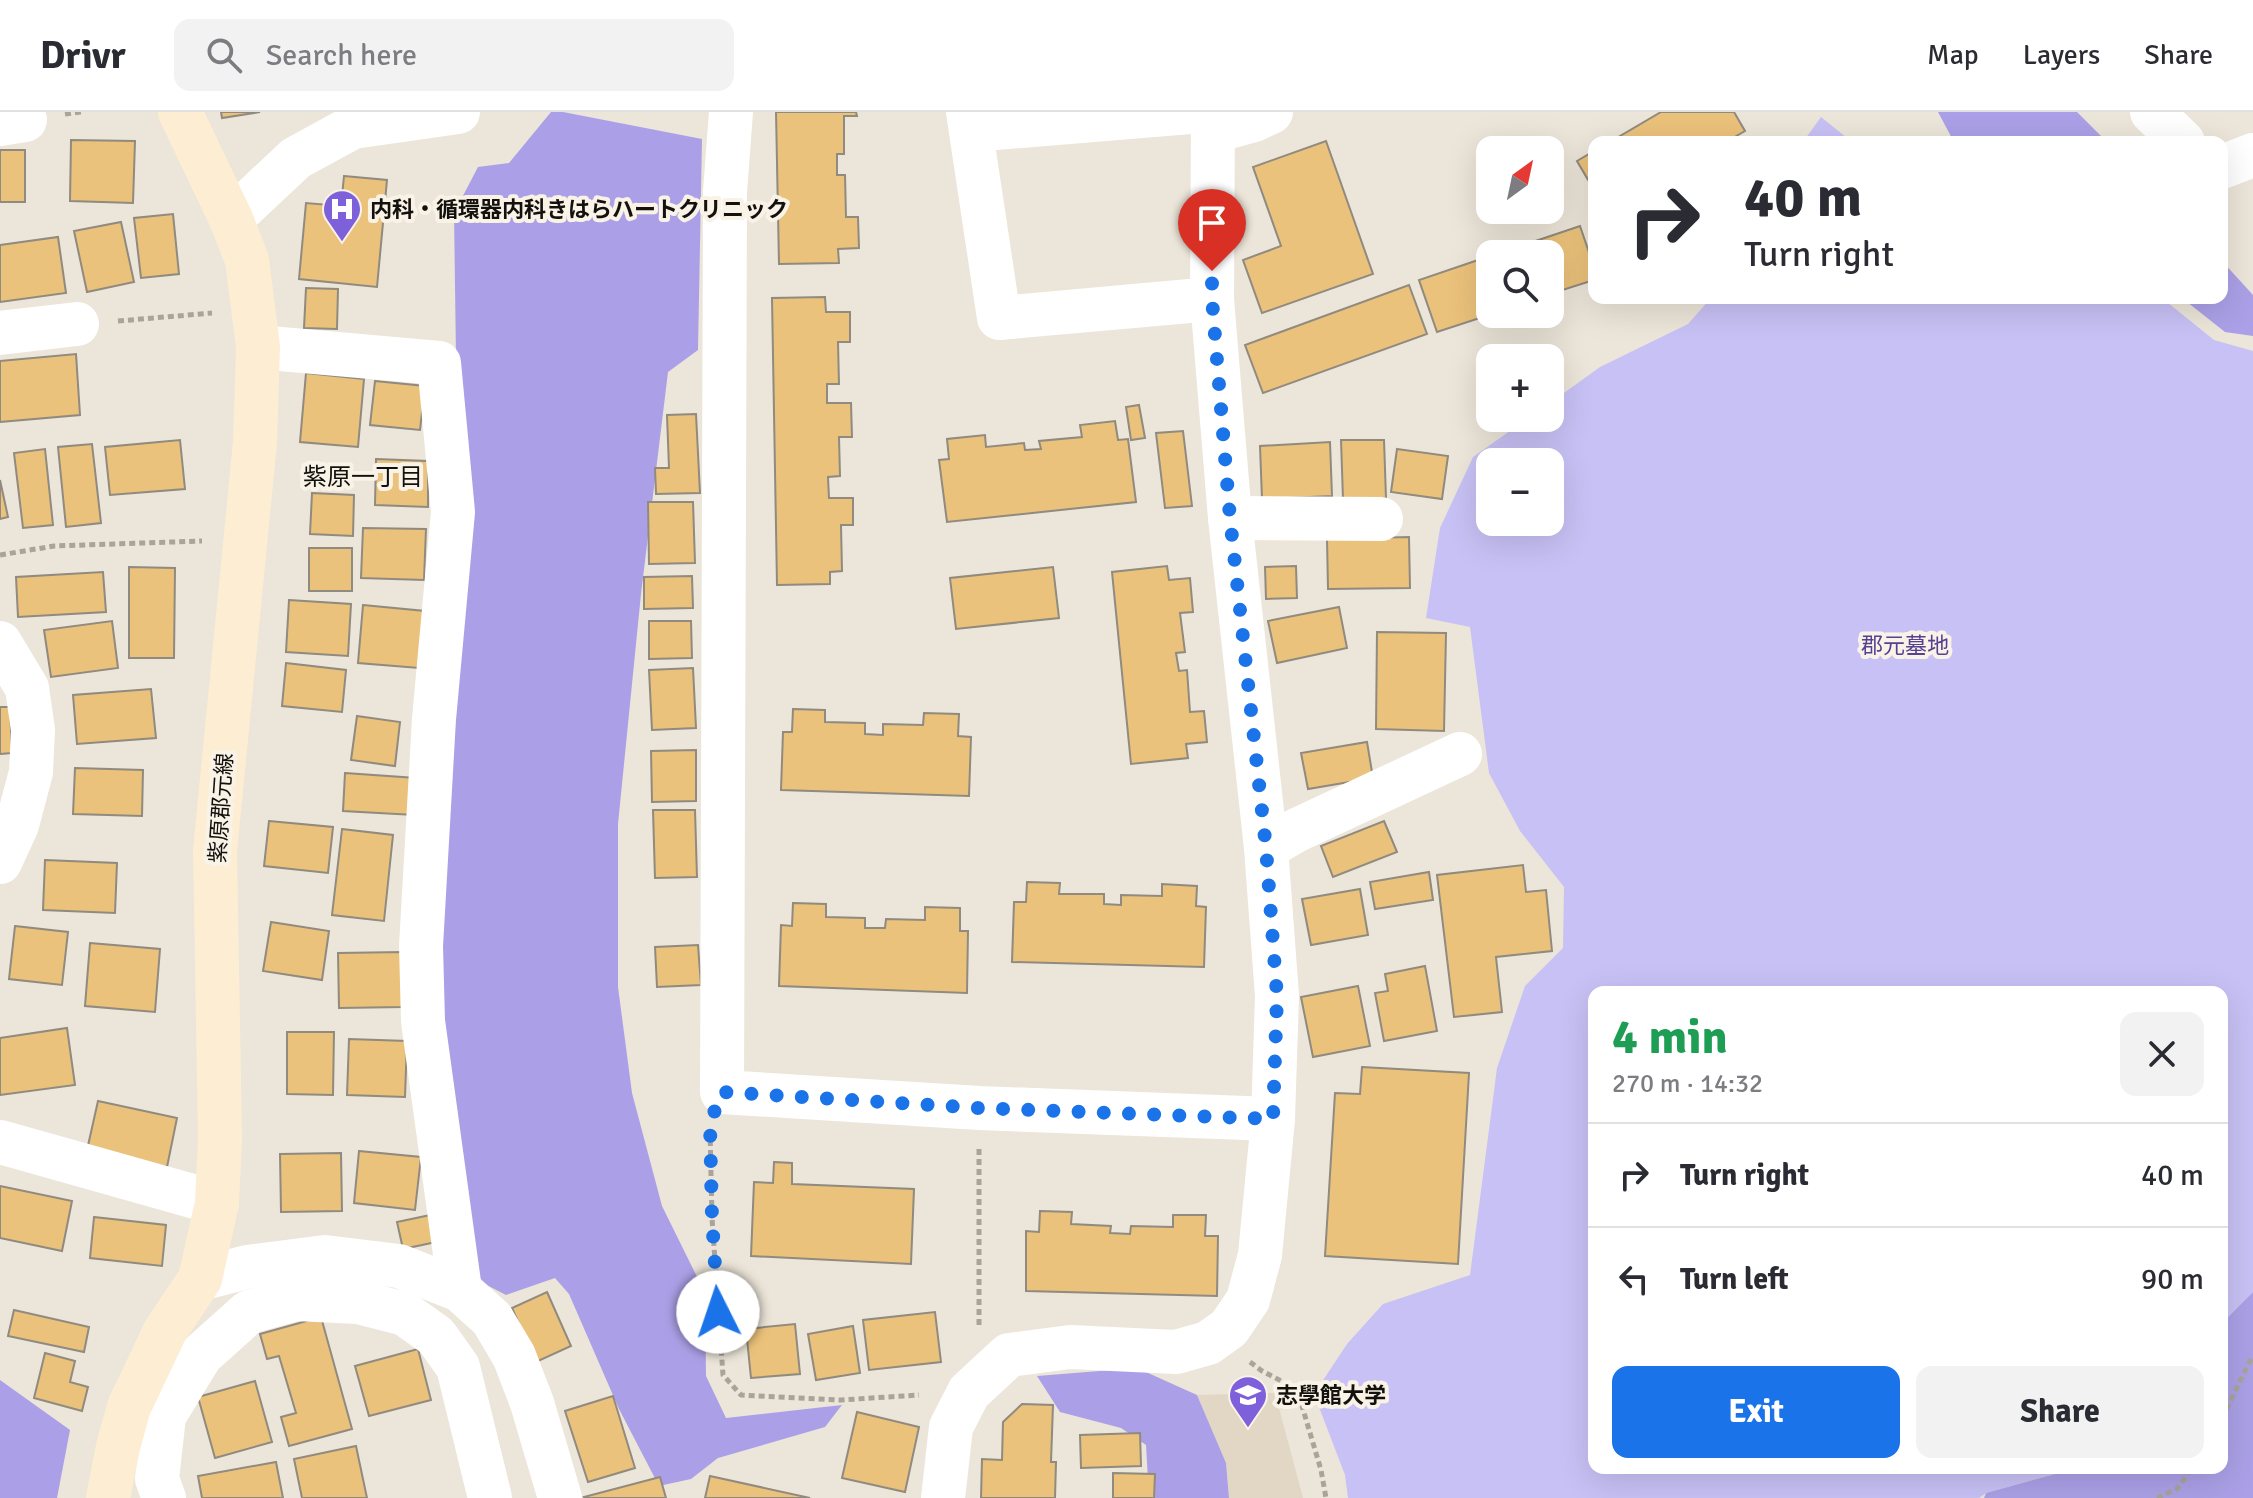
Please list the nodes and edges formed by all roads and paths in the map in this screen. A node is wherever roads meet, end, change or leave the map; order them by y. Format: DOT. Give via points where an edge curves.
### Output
graph roads {
  1 [pos="180,112"];
  2 [pos="458,112"];
  3 [pos="731,112"];
  4 [pos="1271,112"];
  5 [pos="2152,112"];
  6 [pos="1206,118"];
  7 [pos="969,121"];
  8 [pos="2177,136"];
  9 [pos="2253,155"];
  10 [pos="2228,165"];
  11 [pos="231,219"];
  12 [pos="1212,299"];
  13 [pos="213,313"];
  14 [pos="77,324"];
  15 [pos="0,333"];
  16 [pos="258,347"];
  17 [pos="1230,518"];
  18 [pos="1381,519"];
  19 [pos="204,541"];
  20 [pos="0,555"];
  21 [pos="0,643"];
  22 [pos="1460,754"];
  23 [pos="1266,848"];
  24 [pos="0,862"];
  25 [pos="722,1092"];
  26 [pos="979,1108"];
  27 [pos="1273,1119"];
  28 [pos="0,1142"];
  29 [pos="217,1203"];
  30 [pos="200,1279"];
  31 [pos="460,1290"];
  32 [pos="978,1304"];
  33 [pos="1218,1336"];
  34 [pos="2253,1355"];
  35 [pos="969,1392"];
  36 [pos="2228,1406"];
  37 [pos="2188,1474"];
  38 [pos="108,1498"];
  39 [pos="164,1498"];
  40 [pos="490,1498"];
  41 [pos="560,1498"];
  42 [pos="943,1498"];
  43 [pos="1326,1498"];
  44 [pos="2157,1498"];
  1 -- 11 [label="street, 紫原郡元線"];
  2 -- 11 [label="street" via="353,127 296,158"];
  3 -- 25 [label="street" via="725,192"];
  4 -- 6 [label="street" via="1254,120"];
  5 -- 8 [label="street"];
  6 -- 7 [label="street"];
  6 -- 12 [label="street"];
  7 -- 12 [label="street" via="999,318"];
  9 -- 10 [label="street"];
  11 -- 16 [label="street, 紫原郡元線" via="247,260"];
  12 -- 17 [label="street"];
  13 -- 14 [label="path"];
  14 -- 15 [label="street"];
  16 -- 29 [label="street, 紫原郡元線" via="255,442 215,851"];
  16 -- 31 [label="street" via="439,363 453,512 421,946 423,1021"];
  17 -- 18 [label="street"];
  17 -- 23 [label="street"];
  19 -- 20 [label="path" via="54,546"];
  21 -- 24 [label="street" via="27,688 33,730 31,772 17,825"];
  22 -- 23 [label="street"];
  23 -- 27 [label="street" via="1277,996"];
  25 -- 26 [label="street"];
  25 -- 35 [label="path" via="710,1123 723,1375 741,1395 841,1400"];
  26 -- 27 [label="street"];
  26 -- 32 [label="path"];
  27 -- 33 [label="street" via="1260,1255 1248,1300"];
  28 -- 29 [label="street"];
  29 -- 30 [label="street, 紫原郡元線"];
  30 -- 31 [label="street" via="325,1257 399,1266"];
  30 -- 38 [label="street, 紫原郡元線" via="165,1331 129,1407"];
  31 -- 41 [label="street" via="492,1319 514,1356"];
  33 -- 35 [label="street" via="1176,1352 1070,1347 1009,1355"];
  33 -- 43 [label="path" via="1262,1371 1297,1389"];
  34 -- 36 [label="path"];
  35 -- 42 [label="street" via="951,1427"];
  37 -- 44 [label="path" via="2177,1489"];
  39 -- 40 [label="street" via="157,1479 164,1416 201,1355 249,1312 296,1299 358,1302 405,1314 436,1336 458,1367"];
}
